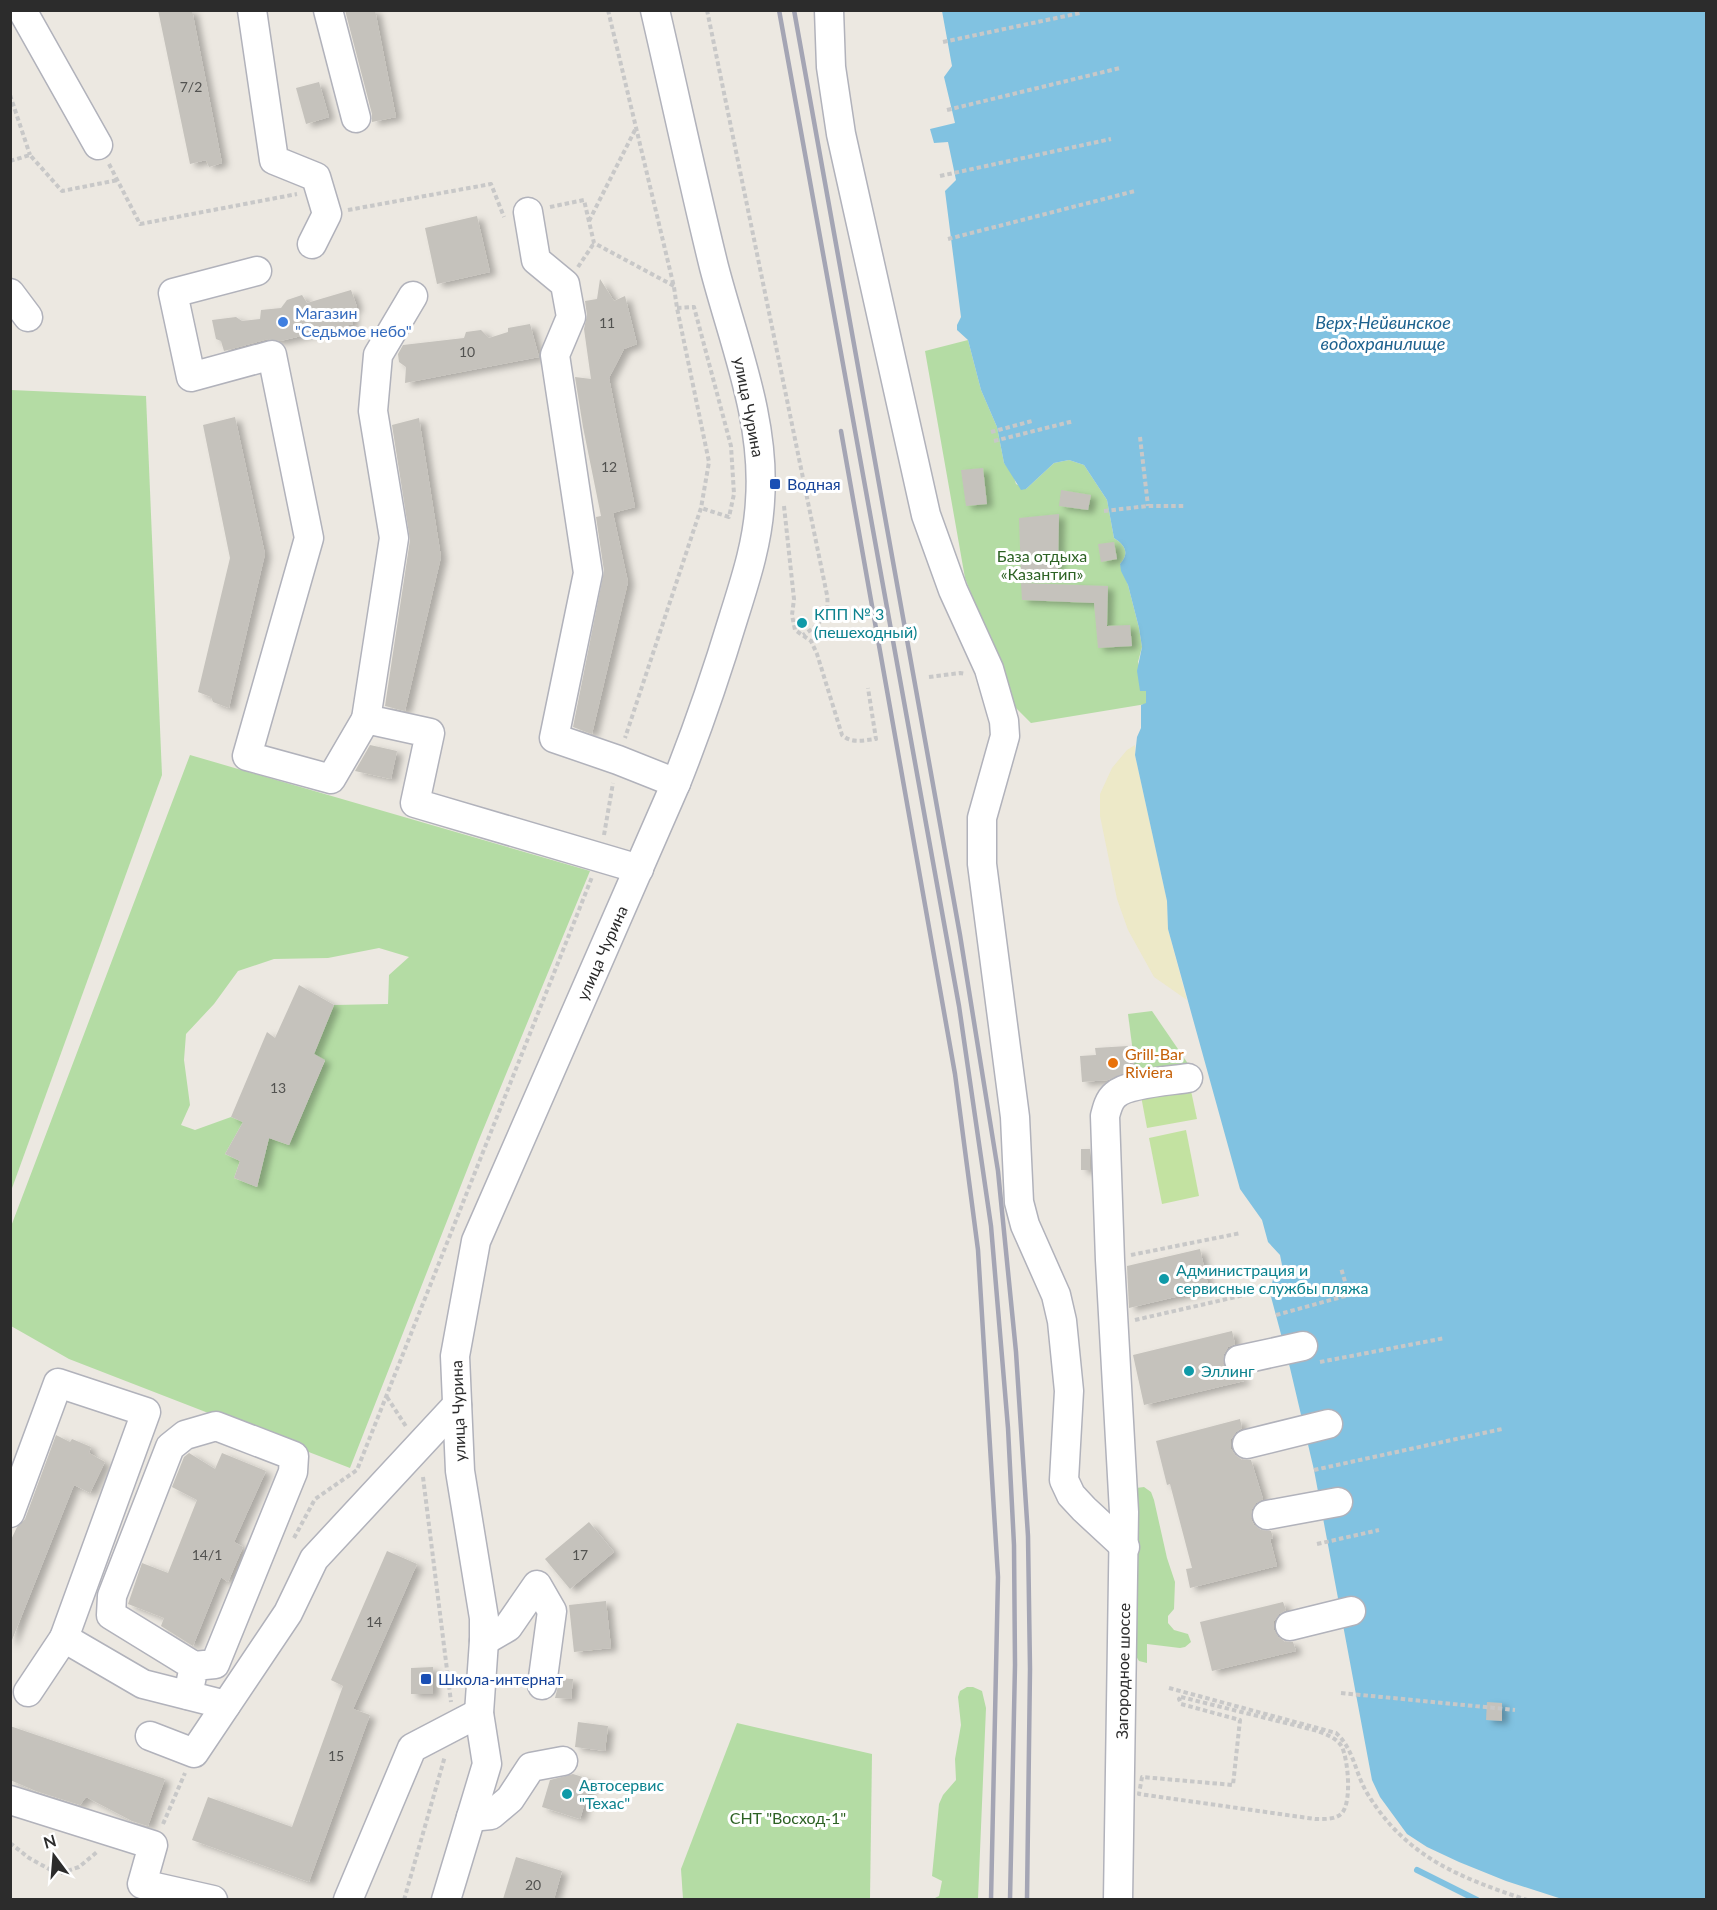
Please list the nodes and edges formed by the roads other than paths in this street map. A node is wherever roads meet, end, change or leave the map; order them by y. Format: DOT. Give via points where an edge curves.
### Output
graph roads {
  1 [pos="22,10"];
  2 [pos="252,10"];
  3 [pos="328,10"];
  4 [pos="655,10"];
  5 [pos="829,10"];
  6 [pos="356,118"];
  7 [pos="98,146"];
  8 [pos="527,212"];
  9 [pos="312,244"];
  10 [pos="256,271"];
  11 [pos="10,293"];
  12 [pos="413,296"];
  13 [pos="28,317"];
  14 [pos="366,719"];
  15 [pos="676,783"];
  16 [pos="639,869"];
  17 [pos="1188,1078"];
  18 [pos="1307,1355"];
  19 [pos="1239,1360"];
  20 [pos="457,1405"];
  21 [pos="1328,1424"];
  22 [pos="1247,1444"];
  23 [pos="1338,1502"];
  24 [pos="10,1514"];
  25 [pos="1267,1515"];
  26 [pos="1125,1547"];
  27 [pos="1351,1611"];
  28 [pos="1290,1626"];
  29 [pos="64,1638"];
  30 [pos="484,1641"];
  31 [pos="194,1666"];
  32 [pos="542,1685"];
  33 [pos="28,1692"];
  34 [pos="188,1695"];
  35 [pos="226,1705"];
  36 [pos="479,1713"];
  37 [pos="150,1736"];
  38 [pos="563,1761"];
  39 [pos="10,1800"];
  40 [pos="471,1817"];
  41 [pos="213,1899"];
  42 [pos="348,1899"];
  43 [pos="446,1899"];
  44 [pos="1118,1899"];
  1 -- 7 [label="street"];
  2 -- 9 [label="street" via="274,160 316,177 327,214"];
  3 -- 6 [label="street"];
  4 -- 15 [label="street, улица Чурина" via="714,267 746,376 758,440 747,497 755,543 696,732"];
  5 -- 26 [label="street" via="831,67 840,134 926,515 953,590 989,669 1004,722 1005,736 982,818 982,855 1015,1117 1019,1202 1025,1225 1056,1294 1062,1321 1069,1391 1064,1480 1071,1496"];
  8 -- 15 [label="street" via="536,260 566,284 571,317 555,355 588,573 554,738"];
  10 -- 14 [label="street" via="173,293 191,377 272,355 309,538 247,756 331,779"];
  11 -- 13 [label="street"];
  12 -- 14 [label="street" via="378,355 373,411 394,538"];
  14 -- 16 [label="street" via="430,732 415,803"];
  15 -- 16 [label="street, улица Чурина"];
  16 -- 20 [label="street, улица Чурина" via="476,1241 455,1356"];
  17 -- 26 [label="street, Загородное шоссе" via="1120,1091 1108,1104 1105,1116"];
  18 -- 19 [label="street"];
  20 -- 30 [label="street, улица Чурина" via="460,1470 484,1618"];
  20 -- 35 [label="street" via="314,1559 288,1614"];
  21 -- 22 [label="street"];
  23 -- 25 [label="street"];
  24 -- 29 [label="street" via="58,1383 146,1412"];
  26 -- 44 [label="street, Загородное шоссе"];
  27 -- 28 [label="street"];
  29 -- 33 [label="street"];
  29 -- 34 [label="street" via="143,1684"];
  30 -- 32 [label="street" via="508,1627 537,1585 552,1611"];
  30 -- 36 [label="street, улица Чурина"];
  31 -- 31 [label="street" via="215,1664 293,1472 294,1456 216,1426 185,1435 170,1447 112,1596 111,1615"];
  31 -- 34 [label="street"];
  34 -- 35 [label="street"];
  35 -- 37 [label="street" via="194,1754"];
  36 -- 40 [label="street, улица Чурина" via="487,1764"];
  36 -- 42 [label="street" via="411,1748"];
  38 -- 40 [label="street" via="531,1767 510,1798 491,1815"];
  39 -- 41 [label="street" via="153,1845 142,1884"];
  40 -- 43 [label="street, улица Чурина"];
}
